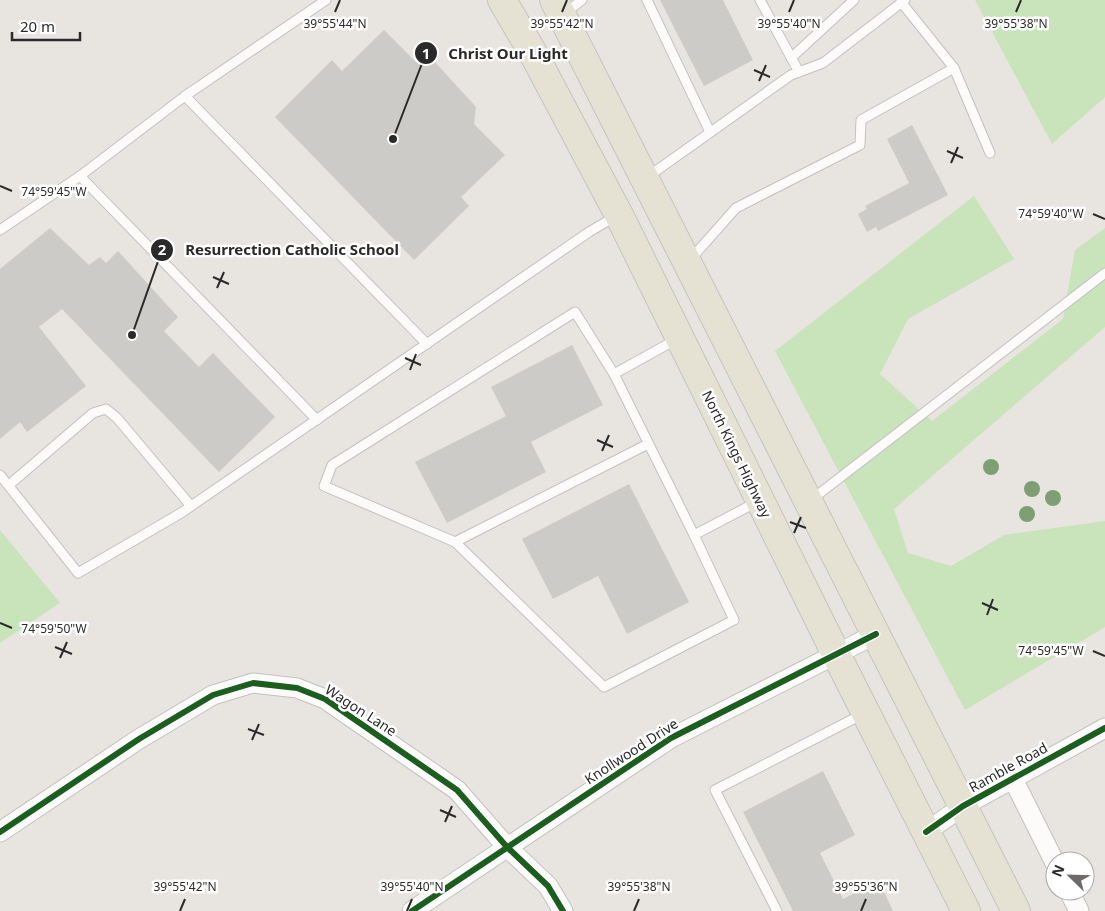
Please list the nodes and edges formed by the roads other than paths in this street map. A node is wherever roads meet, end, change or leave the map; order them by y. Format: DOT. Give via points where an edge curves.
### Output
graph roads {
  1 [pos="326,0"];
  2 [pos="502,0"];
  3 [pos="647,0"];
  4 [pos="760,0"];
  5 [pos="854,0"];
  6 [pos="903,1"];
  7 [pos="566,5"];
  8 [pos="791,58"];
  9 [pos="954,68"];
  10 [pos="799,72"];
  11 [pos="185,96"];
  12 [pos="710,132"];
  13 [pos="990,152"];
  14 [pos="80,176"];
  15 [pos="645,179"];
  16 [pos="619,215"];
  17 [pos="0,230"];
  18 [pos="687,263"];
  19 [pos="1105,273"];
  20 [pos="679,337"];
  21 [pos="427,344"];
  22 [pos="614,374"];
  23 [pos="317,420"];
  24 [pos="648,444"];
  25 [pos="0,475"];
  26 [pos="9,486"];
  27 [pos="760,501"];
  28 [pos="809,501"];
  29 [pos="191,506"];
  30 [pos="694,535"];
  31 [pos="456,542"];
  32 [pos="876,634"];
  33 [pos="836,654"];
  34 [pos="866,712"];
  35 [pos="1105,728"];
  36 [pos="1013,779"];
  37 [pos="963,806"];
  38 [pos="0,832"];
  39 [pos="926,832"];
  40 [pos="507,847"];
  41 [pos="1049,851"];
  42 [pos="412,911"];
  43 [pos="563,911"];
  44 [pos="777,911"];
  45 [pos="965,911"];
  46 [pos="1016,911"];
  1 -- 11 [label="lane"];
  2 -- 16 [label="main road, North Kings Highway"];
  3 -- 12 [label="lane"];
  4 -- 8 [label="lane"];
  5 -- 8 [label="lane"];
  6 -- 9 [label="lane"];
  6 -- 10 [label="lane" via="823,63"];
  7 -- 15 [label="main road"];
  8 -- 10 [label="lane"];
  9 -- 13 [label="lane"];
  9 -- 18 [label="lane" via="861,120 860,145 736,208"];
  10 -- 12 [label="lane"];
  11 -- 14 [label="lane"];
  11 -- 21 [label="lane"];
  12 -- 15 [label="lane"];
  14 -- 17 [label="lane"];
  14 -- 23 [label="lane"];
  15 -- 18 [label="main road"];
  16 -- 20 [label="main road, North Kings Highway"];
  16 -- 21 [label="lane" via="589,232"];
  18 -- 28 [label="main road"];
  19 -- 28 [label="lane"];
  20 -- 22 [label="lane"];
  20 -- 27 [label="main road, North Kings Highway"];
  21 -- 23 [label="lane"];
  22 -- 24 [label="lane"];
  22 -- 31 [label="lane" via="575,312 332,465 324,486"];
  23 -- 29 [label="lane"];
  24 -- 30 [label="lane"];
  24 -- 31 [label="lane"];
  25 -- 26 [label="lane"];
  26 -- 29 [label="lane" via="78,573"];
  26 -- 29 [label="lane" via="93,413 106,409"];
  27 -- 30 [label="lane"];
  27 -- 33 [label="main road, North Kings Highway"];
  28 -- 32 [label="main road"];
  30 -- 31 [label="lane" via="734,620 604,687"];
  32 -- 33 [label="street, Knollwood Drive"];
  32 -- 37 [label="main road"];
  33 -- 34 [label="main road, North Kings Highway"];
  33 -- 40 [label="street, Knollwood Drive" via="672,738"];
  34 -- 39 [label="main road, North Kings Highway"];
  34 -- 44 [label="lane" via="715,790"];
  35 -- 36 [label="street, Ramble Road"];
  36 -- 37 [label="street, Ramble Road"];
  36 -- 41 [label="street"];
  37 -- 39 [label="street, Ramble Road"];
  37 -- 46 [label="main road"];
  38 -- 40 [label="street, Wagon Lane" via="139,739 213,695 253,683 297,688 325,699 457,790"];
  39 -- 45 [label="main road, North Kings Highway"];
  40 -- 42 [label="street, Knollwood Drive"];
  40 -- 43 [label="street, Wagon Lane" via="548,886"];
}
